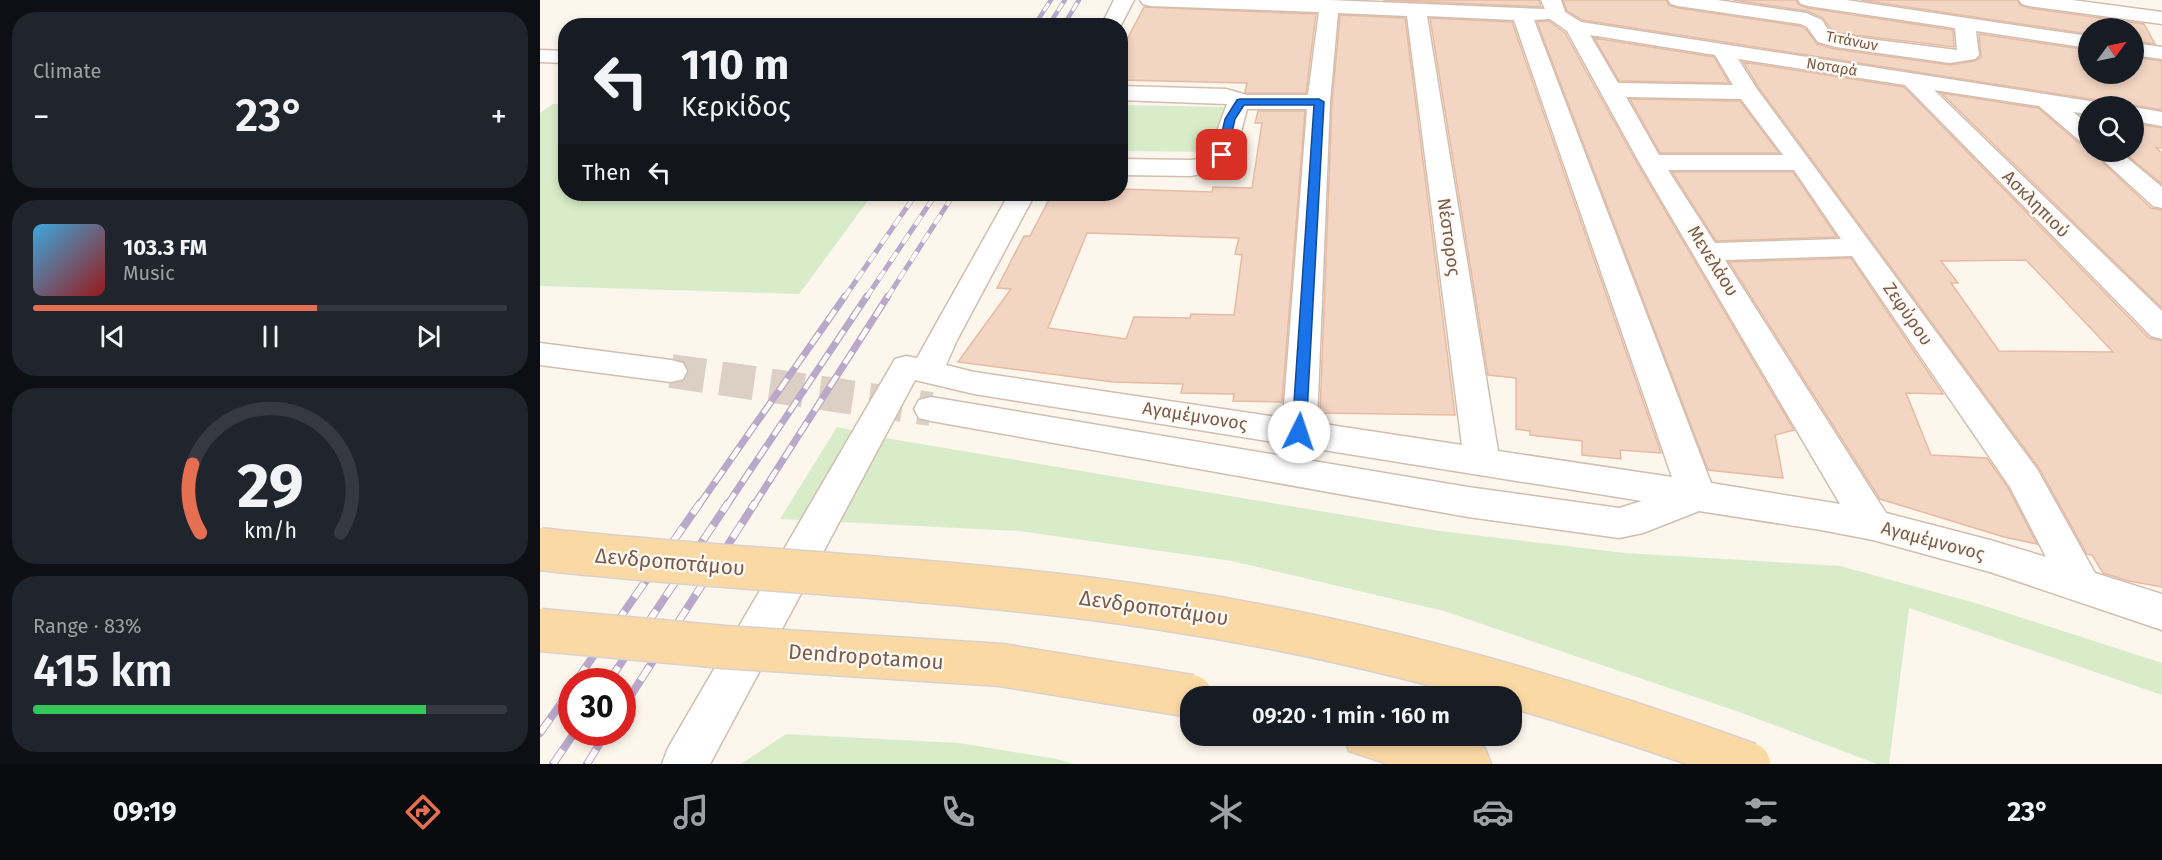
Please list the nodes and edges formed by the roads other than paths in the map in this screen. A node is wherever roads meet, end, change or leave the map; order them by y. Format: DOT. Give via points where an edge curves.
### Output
graph roads {
  1 [pos="1124,0"];
  2 [pos="1150,0"];
  3 [pos="1678,0"];
  4 [pos="1808,0"];
  5 [pos="2029,0"];
  6 [pos="1329,6"];
  7 [pos="1416,11"];
  8 [pos="1561,14"];
  9 [pos="1522,15"];
  10 [pos="1115,18"];
  11 [pos="2162,18"];
  12 [pos="1965,24"];
  13 [pos="2078,41"];
  14 [pos="1722,50"];
  15 [pos="2144,51"];
  16 [pos="2162,53"];
  17 [pos="540,56"];
  18 [pos="558,57"];
  19 [pos="1911,80"];
  20 [pos="1610,90"];
  21 [pos="1748,92"];
  22 [pos="1128,93"];
  23 [pos="2047,101"];
  24 [pos="1240,102"];
  25 [pos="1319,102"];
  26 [pos="2078,106"];
  27 [pos="2144,116"];
  28 [pos="2162,118"];
  29 [pos="2078,127"];
  30 [pos="1651,162"];
  31 [pos="2117,162"];
  32 [pos="1801,163"];
  33 [pos="1128,167"];
  34 [pos="1018,201"];
  35 [pos="2162,201"];
  36 [pos="1861,247"];
  37 [pos="1707,252"];
  38 [pos="2162,329"];
  39 [pos="540,354"];
  40 [pos="917,369"];
  41 [pos="671,371"];
  42 [pos="931,409"];
  43 [pos="1299,432"];
  44 [pos="1482,462"];
  45 [pos="1697,495"];
  46 [pos="1873,525"];
  47 [pos="540,549"];
  48 [pos="2081,586"];
  49 [pos="2162,612"];
  50 [pos="540,630"];
  51 [pos="1180,694"];
  52 [pos="1404,746"];
  53 [pos="685,764"];
  54 [pos="1468,764"];
  55 [pos="1749,764"];
  1 -- 10 [label="street"];
  2 -- 6 [label="street, Νοταρά"];
  3 -- 12 [label="street, Τιτάνων" via="1806,19 1815,24 1823,37 1836,41 1950,57 1968,55"];
  4 -- 12 [label="street"];
  5 -- 11 [label="street"];
  6 -- 7 [label="street, Νοταρά"];
  6 -- 25 [label="street"];
  7 -- 9 [label="street, Νοταρά"];
  7 -- 44 [label="street, Νέστορος"];
  8 -- 9 [label="street, Νοταρά"];
  8 -- 14 [label="street, Νοταρά"];
  8 -- 20 [label="street, Μενελάου"];
  9 -- 45 [label="street"];
  12 -- 13 [label="street"];
  14 -- 19 [label="street, Νοταρά"];
  14 -- 21 [label="street, Ζεφύρου"];
  15 -- 16 [label="street"];
  17 -- 18 [label="street"];
  19 -- 23 [label="street, Νοταρά"];
  19 -- 38 [label="street, Ασκληπιού"];
  20 -- 21 [label="street"];
  20 -- 30 [label="street, Μενελάου"];
  21 -- 32 [label="street, Ζεφύρου"];
  22 -- 24 [label="street" via="1226,96"];
  23 -- 26 [label="street, Νοταρά"];
  23 -- 29 [label="street"];
  24 -- 25 [label="street"];
  24 -- 33 [label="street" via="1230,119 1222,155 1215,164 1191,168"];
  25 -- 43 [label="street"];
  27 -- 28 [label="street"];
  30 -- 32 [label="street"];
  30 -- 37 [label="street, Μενελάου"];
  31 -- 35 [label="street"];
  32 -- 36 [label="street, Ζεφύρου"];
  34 -- 40 [label="street" via="941,340"];
  36 -- 37 [label="street"];
  36 -- 48 [label="street, Ζεφύρου" via="2024,479"];
  37 -- 46 [label="street, Μενελάου"];
  39 -- 41 [label="street"];
  40 -- 43 [label="street, Αγαμέμνονος" via="974,383"];
  40 -- 53 [label="street"];
  42 -- 45 [label="street, Αγαμέμνονος" via="1468,502 1613,523 1629,522"];
  43 -- 44 [label="street, Αγαμέμνονος"];
  44 -- 45 [label="street, Αγαμέμνονος"];
  45 -- 46 [label="street, Αγαμέμνονος"];
  46 -- 48 [label="street, Αγαμέμνονος" via="1990,556"];
  47 -- 55 [label="main road, Δενδροποτάμου, bridge" via="967,585 1158,607 1265,626 1380,650 1531,690 1632,721"];
  48 -- 49 [label="street, Αγαμέμνονος"];
  50 -- 51 [label="main road, Dendropotamou, bridge" via="723,647 1001,665"];
  52 -- 54 [label="main road"];
}
